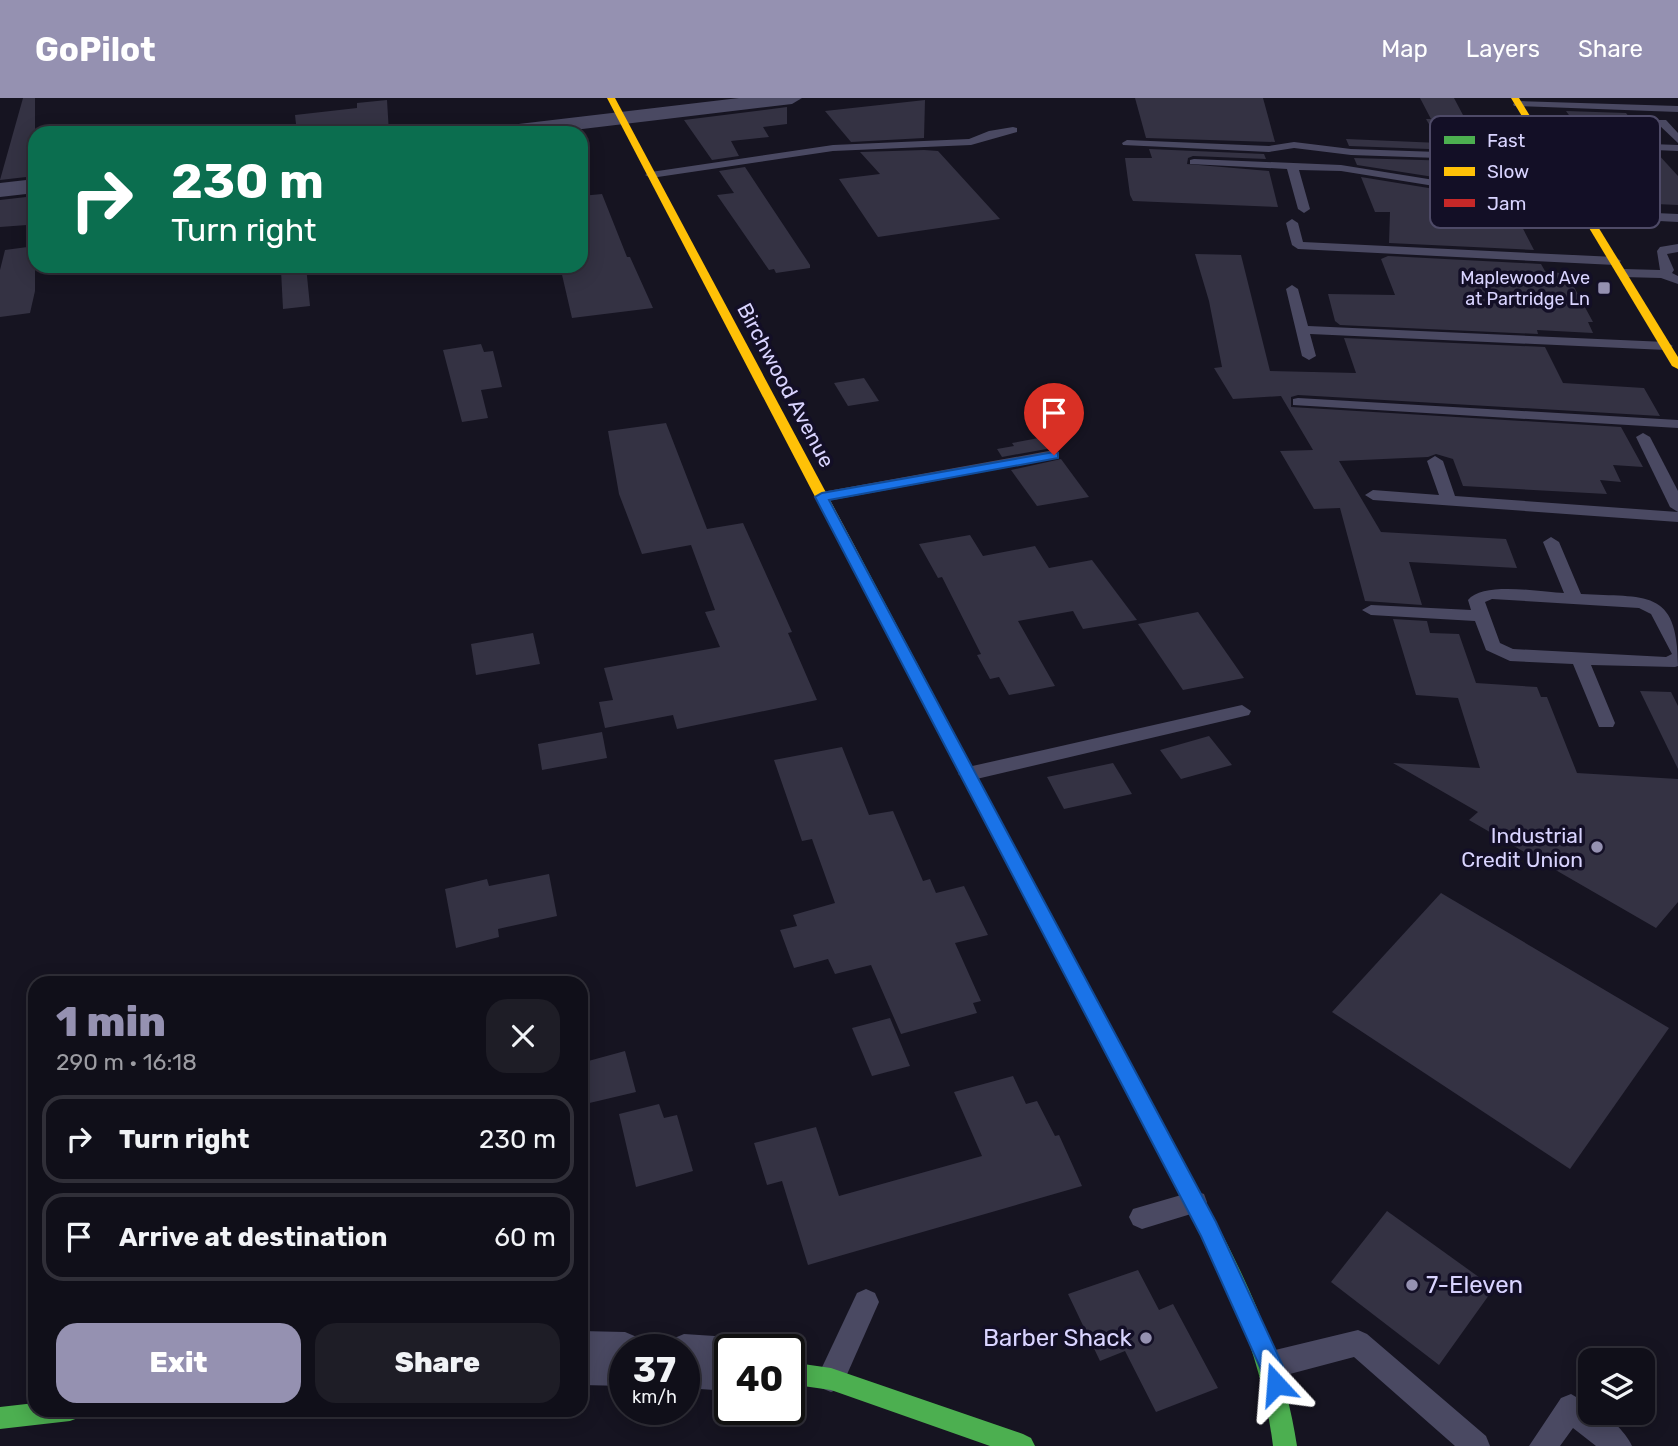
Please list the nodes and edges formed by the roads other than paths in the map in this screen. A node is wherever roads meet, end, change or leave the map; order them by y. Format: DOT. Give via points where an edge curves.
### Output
graph roads {
  1 [pos="611,98"];
  2 [pos="792,98"];
  3 [pos="1516,101"];
  4 [pos="1678,109"];
  5 [pos="1525,116"];
  6 [pos="621,118"];
  7 [pos="1662,122"];
  8 [pos="553,126"];
  9 [pos="1013,130"];
  10 [pos="1678,140"];
  11 [pos="1127,142"];
  12 [pos="1660,147"];
  13 [pos="1678,148"];
  14 [pos="1430,155"];
  15 [pos="1194,162"];
  16 [pos="1292,166"];
  17 [pos="651,175"];
  18 [pos="1430,182"];
  19 [pos="28,187"];
  20 [pos="0,190"];
  21 [pos="1304,209"];
  22 [pos="1660,217"];
  23 [pos="1678,218"];
  24 [pos="1292,223"];
  25 [pos="1595,228"];
  26 [pos="1678,248"];
  27 [pos="1619,267"];
  28 [pos="1663,274"];
  29 [pos="1678,280"];
  30 [pos="1292,289"];
  31 [pos="1303,330"];
  32 [pos="1666,345"];
  33 [pos="1309,356"];
  34 [pos="1678,366"];
  35 [pos="1298,402"];
  36 [pos="1678,424"];
  37 [pos="1643,437"];
  38 [pos="1054,455"];
  39 [pos="1435,461"];
  40 [pos="1373,495"];
  41 [pos="822,497"];
  42 [pos="1449,501"];
  43 [pos="1678,507"];
  44 [pos="1678,517"];
  45 [pos="1551,542"];
  46 [pos="1575,599"];
  47 [pos="1371,610"];
  48 [pos="1482,616"];
  49 [pos="1673,629"];
  50 [pos="1678,650"];
  51 [pos="1678,658"];
  52 [pos="1580,659"];
  53 [pos="1242,711"];
  54 [pos="1606,723"];
  55 [pos="968,774"];
  56 [pos="1195,1202"];
  57 [pos="1142,1217"];
  58 [pos="866,1302"];
  59 [pos="588,1358"];
  60 [pos="609,1359"];
  61 [pos="1271,1366"];
  62 [pos="805,1375"];
  63 [pos="831,1378"];
  64 [pos="28,1415"];
  65 [pos="0,1418"];
  66 [pos="1023,1446"];
  67 [pos="1285,1446"];
  68 [pos="1476,1446"];
  69 [pos="1544,1446"];
  70 [pos="1618,1446"];
  1 -- 6 [label="street, Birchwood Avenue"];
  2 -- 6 [label="street"];
  3 -- 4 [label="lane"];
  3 -- 5 [label="street"];
  6 -- 8 [label="street"];
  6 -- 17 [label="street, Birchwood Avenue"];
  7 -- 10 [label="lane"];
  9 -- 17 [label="lane" via="971,142 833,148"];
  11 -- 14 [label="lane" via="1269,149 1315,146"];
  12 -- 13 [label="lane"];
  15 -- 16 [label="lane"];
  16 -- 18 [label="lane" via="1341,168"];
  16 -- 21 [label="lane"];
  17 -- 41 [label="street, Birchwood Avenue"];
  19 -- 20 [label="street"];
  22 -- 23 [label="lane"];
  24 -- 27 [label="lane" via="1298,245"];
  25 -- 27 [label="street"];
  26 -- 28 [label="lane" via="1661,254 1668,265"];
  27 -- 28 [label="lane"];
  27 -- 32 [label="street"];
  28 -- 29 [label="lane"];
  30 -- 31 [label="lane"];
  31 -- 32 [label="lane"];
  31 -- 33 [label="lane"];
  32 -- 34 [label="street"];
  35 -- 36 [label="lane"];
  37 -- 43 [label="lane"];
  38 -- 41 [label="lane"];
  39 -- 42 [label="lane"];
  40 -- 42 [label="lane"];
  41 -- 55 [label="street, Birchwood Avenue"];
  42 -- 44 [label="lane"];
  45 -- 46 [label="lane"];
  46 -- 48 [label="lane" via="1490,594 1476,600"];
  46 -- 49 [label="lane" via="1642,603 1658,611"];
  47 -- 48 [label="lane"];
  48 -- 52 [label="lane" via="1492,646 1510,655"];
  49 -- 50 [label="lane"];
  51 -- 52 [label="lane" via="1669,663"];
  52 -- 54 [label="lane"];
  53 -- 55 [label="lane"];
  55 -- 56 [label="street, Birchwood Avenue"];
  56 -- 57 [label="lane"];
  56 -- 61 [label="street, Birchwood Avenue"];
  58 -- 63 [label="lane"];
  59 -- 60 [label="street"];
  61 -- 67 [label="street, Birchwood Avenue" via="1285,1421"];
  61 -- 68 [label="lane" via="1358,1343"];
  62 -- 63 [label="street"];
  63 -- 66 [label="street"];
  64 -- 65 [label="street"];
  69 -- 70 [label="lane" via="1571,1408"];
}
